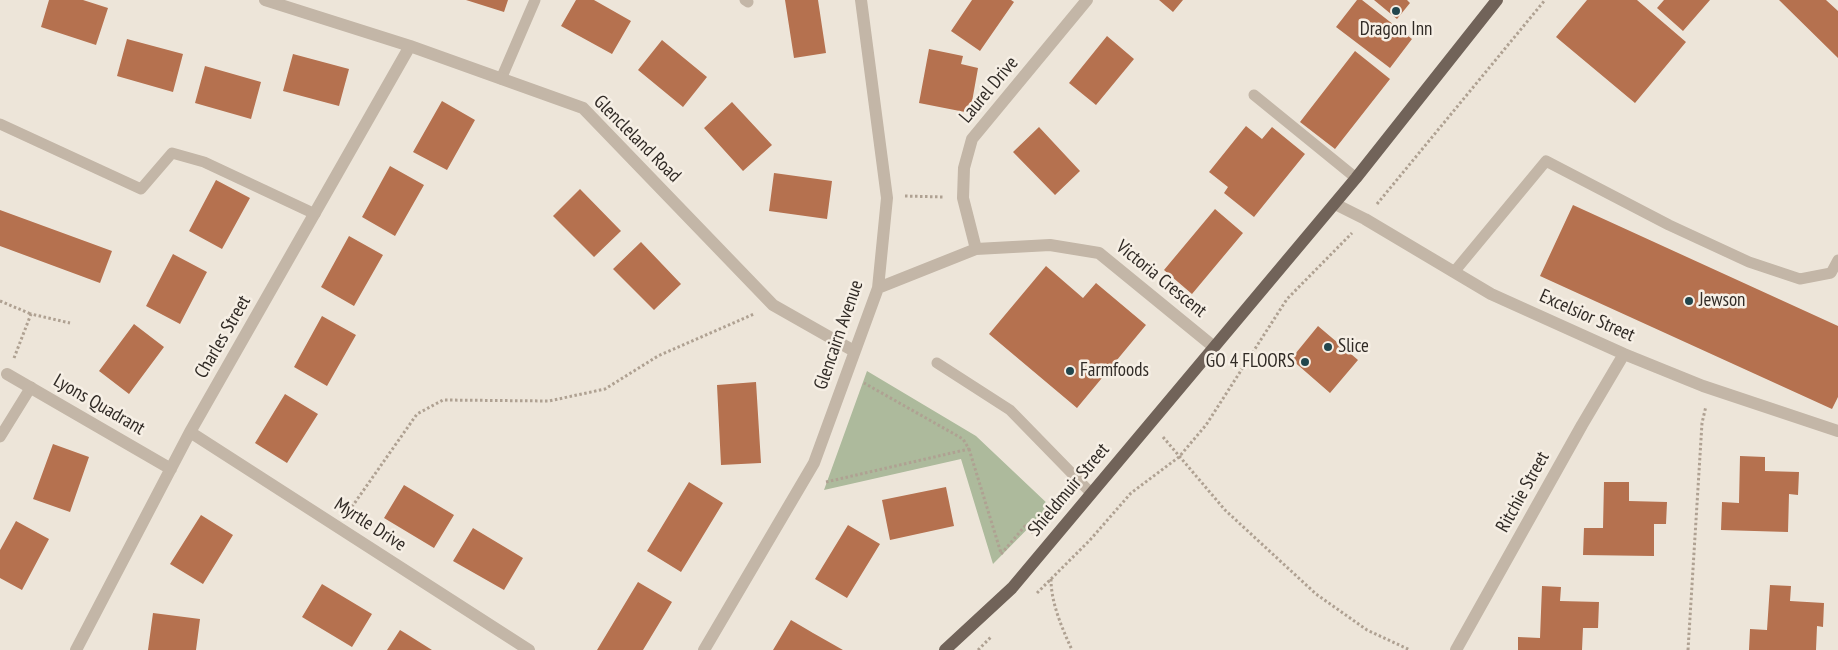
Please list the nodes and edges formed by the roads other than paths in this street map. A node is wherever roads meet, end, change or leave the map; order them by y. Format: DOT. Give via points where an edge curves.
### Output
graph roads {
  1 [pos="265,0"];
  2 [pos="535,0"];
  3 [pos="862,0"];
  4 [pos="1087,0"];
  5 [pos="1498,0"];
  6 [pos="410,46"];
  7 [pos="501,79"];
  8 [pos="1254,95"];
  9 [pos="0,124"];
  10 [pos="1356,178"];
  11 [pos="1335,204"];
  12 [pos="315,214"];
  13 [pos="976,249"];
  14 [pos="1838,260"];
  15 [pos="1454,272"];
  16 [pos="878,288"];
  17 [pos="1214,346"];
  18 [pos="854,351"];
  19 [pos="1624,354"];
  20 [pos="938,364"];
  21 [pos="7,374"];
  22 [pos="31,387"];
  23 [pos="1838,431"];
  24 [pos="190,432"];
  25 [pos="0,437"];
  26 [pos="171,469"];
  27 [pos="1091,493"];
  28 [pos="76,650"];
  29 [pos="529,650"];
  30 [pos="704,650"];
  31 [pos="945,650"];
  32 [pos="1456,650"];
  1 -- 6 [label="street, Glencleland Road"];
  2 -- 7 [label="lane"];
  3 -- 16 [label="street, Glencairn Avenue" via="887,198"];
  4 -- 13 [label="street, Laurel Drive" via="972,139 964,168 963,198"];
  5 -- 10 [label="main road, Shieldmuir Street"];
  6 -- 7 [label="street, Glencleland Road"];
  6 -- 12 [label="street, Charles Street"];
  7 -- 18 [label="street, Glencleland Road" via="583,108 773,305"];
  8 -- 10 [label="lane"];
  9 -- 12 [label="lane" via="141,188 172,152 204,162"];
  10 -- 11 [label="main road, Shieldmuir Street"];
  11 -- 15 [label="street, Excelsior Street"];
  11 -- 17 [label="main road, Shieldmuir Street"];
  12 -- 24 [label="street, Charles Street"];
  13 -- 16 [label="street, Victoria Crescent"];
  13 -- 17 [label="street, Victoria Crescent" via="1050,245 1099,253"];
  14 -- 15 [label="lane" via="1831,273 1800,279 1749,262 1546,161"];
  15 -- 19 [label="street, Excelsior Street" via="1491,294"];
  16 -- 18 [label="street, Glencairn Avenue"];
  17 -- 27 [label="main road, Shieldmuir Street"];
  18 -- 30 [label="street, Glencairn Avenue" via="814,464"];
  19 -- 23 [label="street, Excelsior Street" via="1711,388"];
  19 -- 32 [label="street, Ritchie Street"];
  20 -- 27 [label="lane" via="1010,410"];
  21 -- 22 [label="street, Lyons Quadrant"];
  22 -- 25 [label="lane"];
  22 -- 26 [label="street, Lyons Quadrant"];
  24 -- 26 [label="street, Charles Street"];
  24 -- 29 [label="street, Myrtle Drive"];
  26 -- 28 [label="street, Charles Street"];
  27 -- 31 [label="main road, Shieldmuir Street" via="1012,588"];
}
